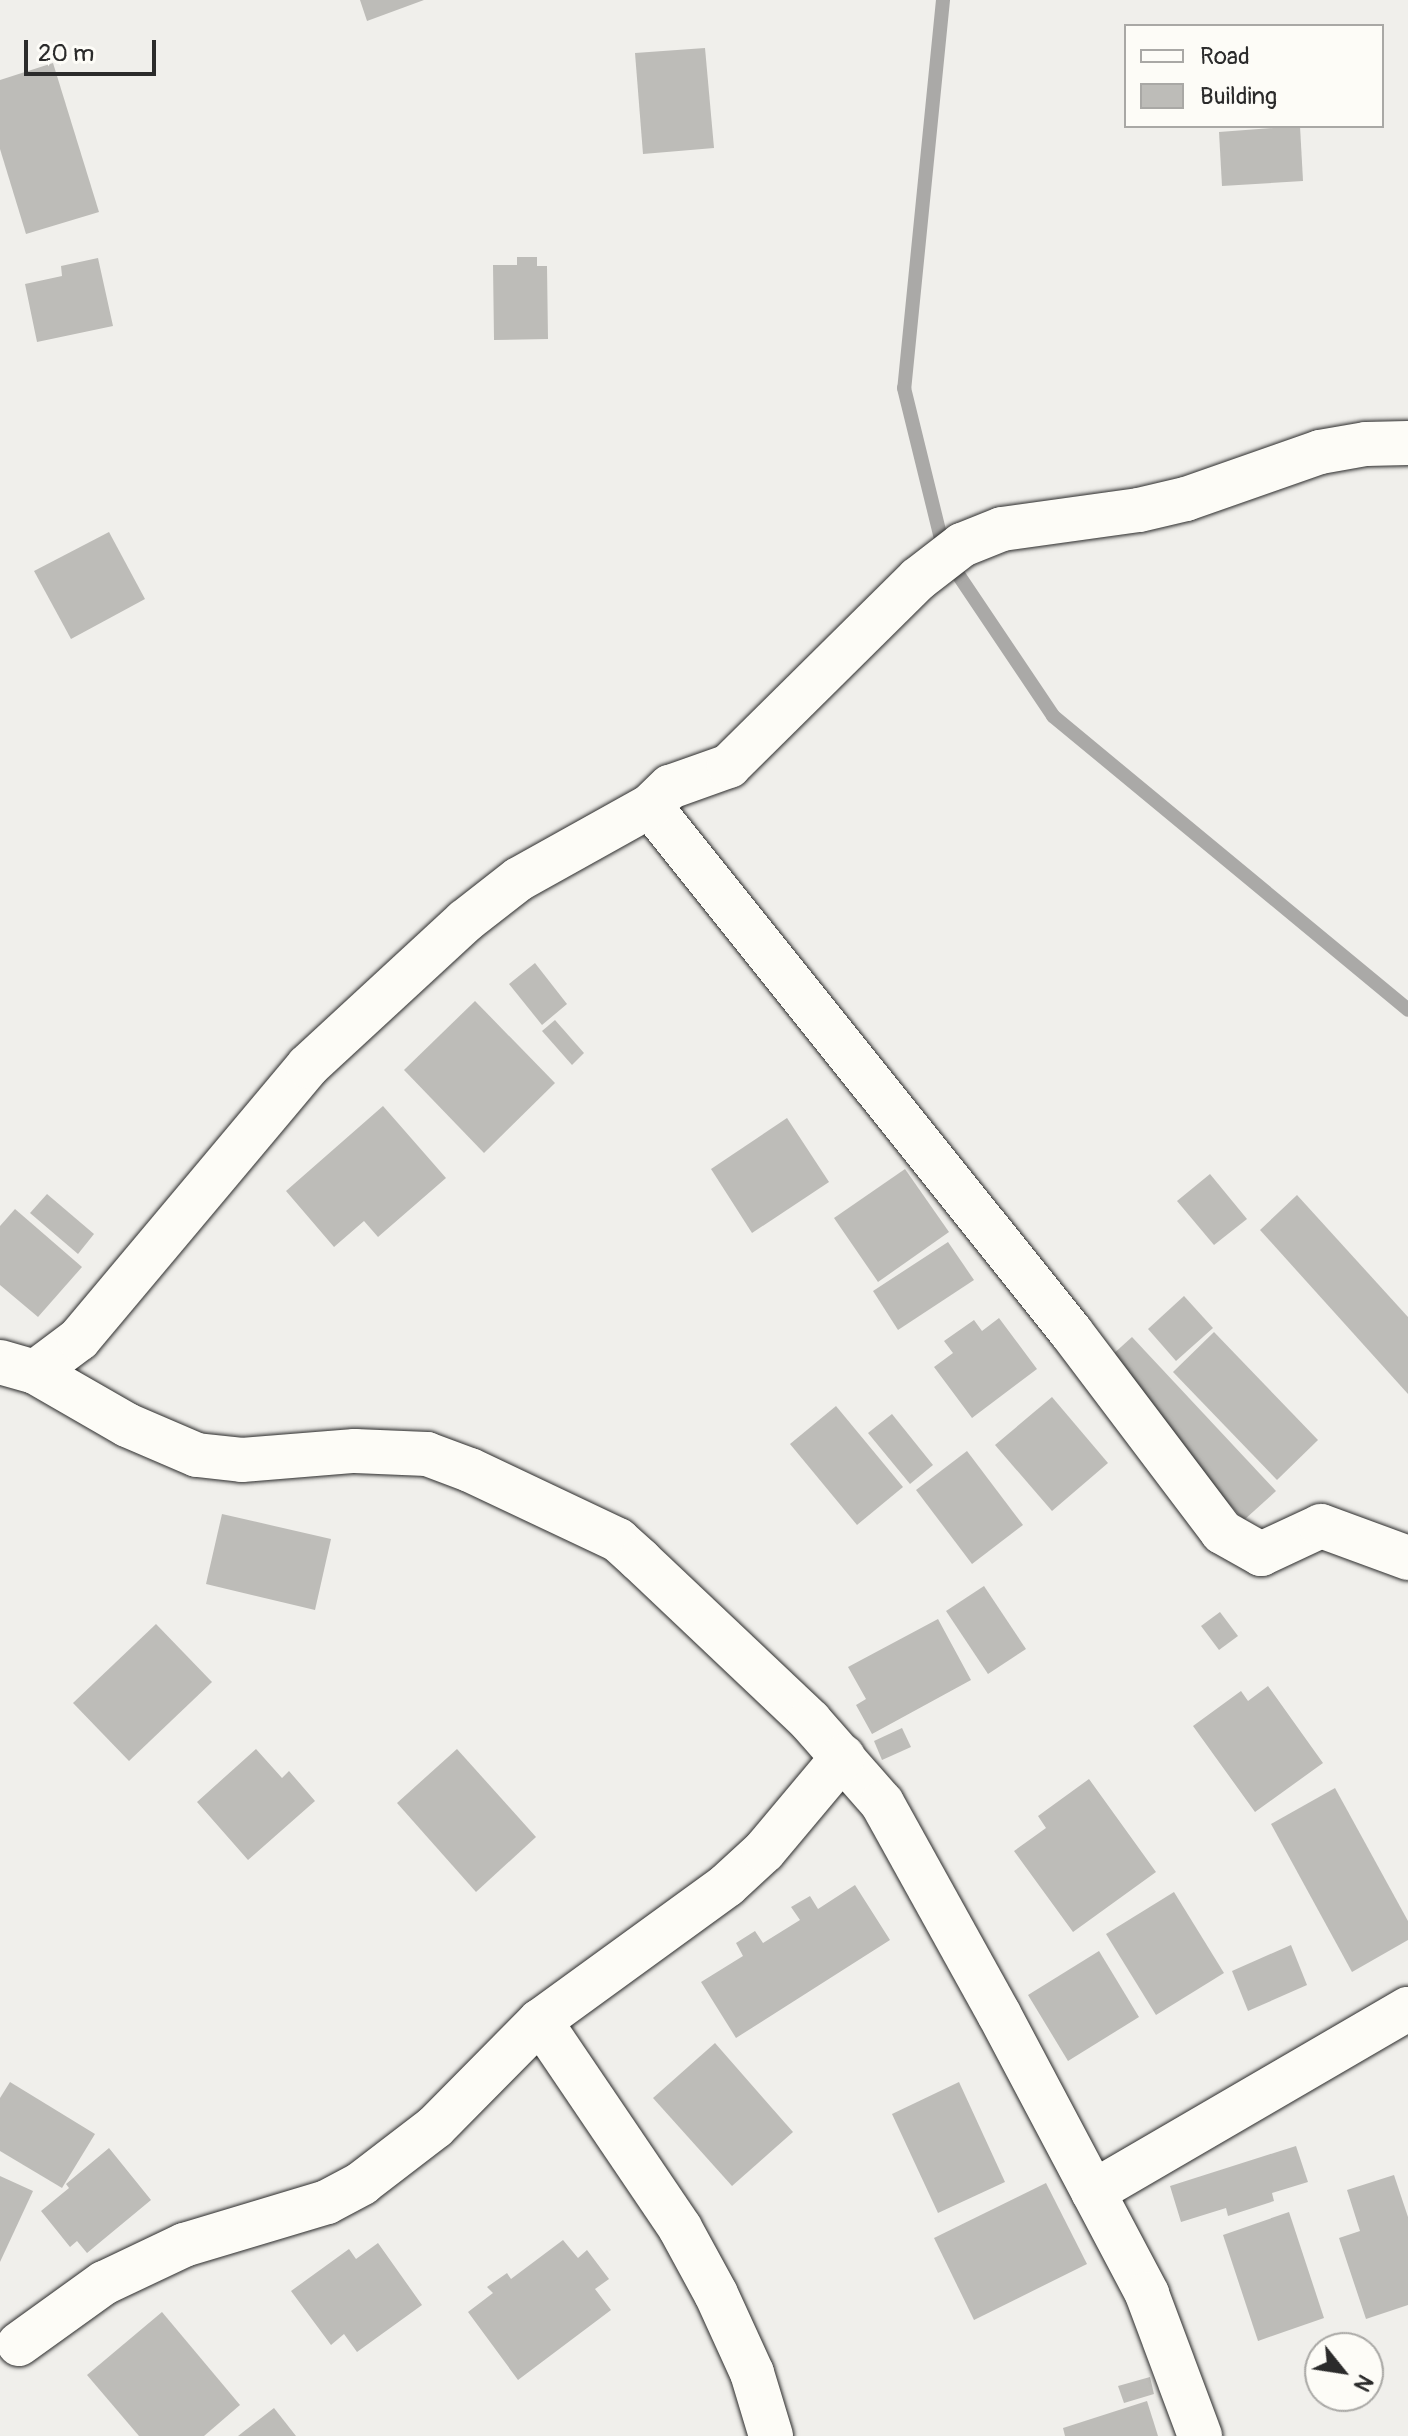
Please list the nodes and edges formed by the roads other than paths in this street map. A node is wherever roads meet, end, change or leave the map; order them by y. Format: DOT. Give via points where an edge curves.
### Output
graph roads {
  1 [pos="1408,443"];
  2 [pos="650,806"];
  3 [pos="17,1367"];
  4 [pos="1408,1558"];
  5 [pos="843,1757"];
  6 [pos="1408,2009"];
  7 [pos="540,2021"];
  8 [pos="1093,2192"];
  9 [pos="19,2344"];
  10 [pos="771,2436"];
  11 [pos="1200,2436"];
  1 -- 2 [label="street" via="1320,452 1186,499 1002,529 962,545 918,579 729,766 670,787"];
  2 -- 3 [label="street" via="519,879 465,921 308,1066 79,1339"];
  2 -- 4 [label="street" via="1071,1332 1222,1532 1261,1554 1321,1526"];
  3 -- 5 [label="street" via="197,1455 242,1460 355,1451 427,1454 470,1470 618,1540"];
  5 -- 7 [label="street" via="764,1851 727,1885"];
  5 -- 8 [label="street" via="882,1803"];
  6 -- 8 [label="street"];
  7 -- 9 [label="street" via="435,2127 362,2183 327,2202 184,2245 104,2283"];
  7 -- 10 [label="street" via="680,2228 752,2373"];
  8 -- 11 [label="street" via="1147,2294"];
}
